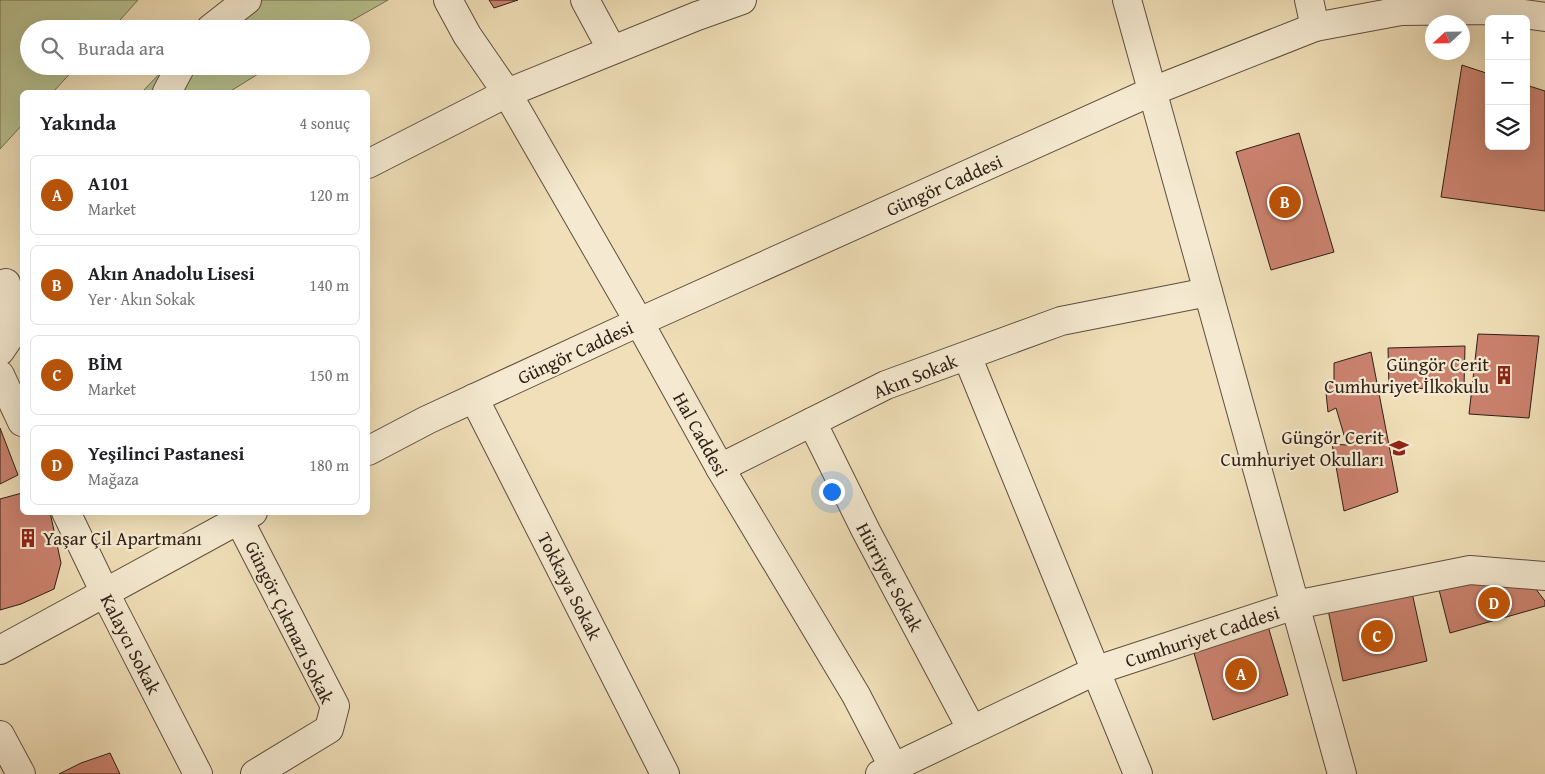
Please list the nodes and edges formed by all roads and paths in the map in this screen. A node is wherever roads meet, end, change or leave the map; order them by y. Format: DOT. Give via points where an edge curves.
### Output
graph roads {
  1 [pos="247,0"];
  2 [pos="448,0"];
  3 [pos="585,0"];
  4 [pos="742,0"];
  5 [pos="1127,0"];
  6 [pos="1309,0"];
  7 [pos="1545,17"];
  8 [pos="221,20"];
  9 [pos="1315,27"];
  10 [pos="612,50"];
  11 [pos="176,75"];
  12 [pos="168,90"];
  13 [pos="1153,91"];
  14 [pos="507,94"];
  15 [pos="370,163"];
  16 [pos="9,281"];
  17 [pos="1208,292"];
  18 [pos="639,322"];
  19 [pos="19,328"];
  20 [pos="0,351"];
  21 [pos="967,356"];
  22 [pos="0,376"];
  23 [pos="474,398"];
  24 [pos="20,418"];
  25 [pos="812,422"];
  26 [pos="370,451"];
  27 [pos="720,468"];
  28 [pos="67,515"];
  29 [pos="246,516"];
  30 [pos="1545,576"];
  31 [pos="105,593"];
  32 [pos="1295,605"];
  33 [pos="0,650"];
  34 [pos="1097,670"];
  35 [pos="972,730"];
  36 [pos="0,735"];
  37 [pos="890,772"];
  38 [pos="21,774"];
  39 [pos="198,774"];
  40 [pos="255,774"];
  41 [pos="665,774"];
  42 [pos="1138,774"];
  43 [pos="1342,774"];
  1 -- 8 [label="street"];
  2 -- 14 [label="street, Hal Caddesi" via="467,35"];
  3 -- 10 [label="street"];
  4 -- 10 [label="street"];
  5 -- 13 [label="street"];
  6 -- 9 [label="street"];
  7 -- 9 [label="street, Güngör Caddesi" via="1496,10 1401,11"];
  9 -- 13 [label="street, Güngör Caddesi"];
  10 -- 14 [label="street"];
  11 -- 12 [label="street"];
  13 -- 17 [label="street"];
  13 -- 18 [label="street, Güngör Caddesi"];
  14 -- 15 [label="street"];
  14 -- 18 [label="street, Hal Caddesi"];
  16 -- 19 [label="street"];
  17 -- 21 [label="street, Akın Sokak" via="1061,321"];
  17 -- 32 [label="street"];
  18 -- 23 [label="street, Güngör Caddesi"];
  18 -- 27 [label="street, Hal Caddesi"];
  19 -- 20 [label="street"];
  21 -- 25 [label="street, Akın Sokak" via="886,385"];
  21 -- 34 [label="street"];
  22 -- 24 [label="street"];
  23 -- 26 [label="street, Güngör Caddesi"];
  23 -- 41 [label="street, Tokkaya Sokak"];
  25 -- 27 [label="street, Akın Sokak"];
  25 -- 35 [label="street, Hürriyet Sokak"];
  27 -- 37 [label="street, Hal Caddesi" via="856,695"];
  28 -- 31 [label="street, Kalaycı Sokak"];
  29 -- 31 [label="street"];
  29 -- 40 [label="street, Güngör Çıkmazı Sokak" via="335,706 329,729"];
  30 -- 32 [label="street, Cumhuriyet Caddesi" via="1470,570"];
  31 -- 33 [label="street"];
  31 -- 39 [label="street, Kalaycı Sokak"];
  32 -- 34 [label="street, Cumhuriyet Caddesi"];
  32 -- 43 [label="street"];
  34 -- 35 [label="street, Cumhuriyet Caddesi"];
  34 -- 42 [label="street"];
  35 -- 37 [label="street, Cumhuriyet Caddesi"];
  36 -- 38 [label="street"];
}
